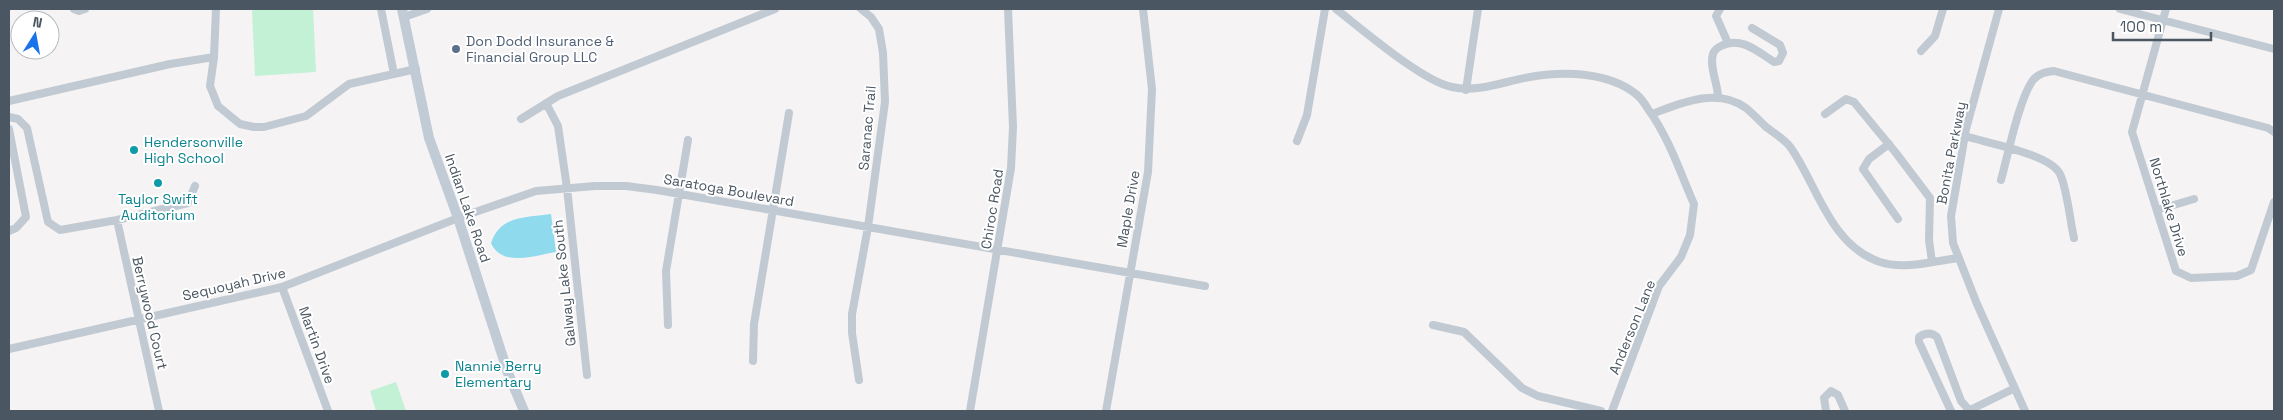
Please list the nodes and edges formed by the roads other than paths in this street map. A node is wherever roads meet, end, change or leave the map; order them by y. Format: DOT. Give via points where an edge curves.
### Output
graph roads {
  1 [pos="74,9"];
  2 [pos="84,9"];
  3 [pos="216,9"];
  4 [pos="381,9"];
  5 [pos="427,9"];
  6 [pos="774,9"];
  7 [pos="861,9"];
  8 [pos="1008,9"];
  9 [pos="1143,9"];
  10 [pos="1325,9"];
  11 [pos="1336,9"];
  12 [pos="1478,9"];
  13 [pos="1720,9"];
  14 [pos="1943,9"];
  15 [pos="1998,9"];
  16 [pos="2120,9"];
  17 [pos="2166,9"];
  18 [pos="403,13"];
  19 [pos="2164,19"];
  20 [pos="1752,28"];
  21 [pos="1728,43"];
  22 [pos="2274,49"];
  23 [pos="1921,51"];
  24 [pos="214,57"];
  25 [pos="416,69"];
  26 [pos="394,74"];
  27 [pos="1466,90"];
  28 [pos="2142,93"];
  29 [pos="1718,97"];
  30 [pos="9,102"];
  31 [pos="546,104"];
  32 [pos="789,113"];
  33 [pos="1652,114"];
  34 [pos="1825,114"];
  35 [pos="9,116"];
  36 [pos="521,119"];
  37 [pos="9,129"];
  38 [pos="2274,132"];
  39 [pos="1965,136"];
  40 [pos="688,140"];
  41 [pos="1297,140"];
  42 [pos="1889,144"];
  43 [pos="2010,150"];
  44 [pos="2001,180"];
  45 [pos="195,186"];
  46 [pos="567,188"];
  47 [pos="678,194"];
  48 [pos="2194,199"];
  49 [pos="2274,202"];
  50 [pos="772,210"];
  51 [pos="2157,210"];
  52 [pos="458,218"];
  53 [pos="1898,218"];
  54 [pos="117,220"];
  55 [pos="868,227"];
  56 [pos="9,231"];
  57 [pos="2074,238"];
  58 [pos="998,250"];
  59 [pos="1959,258"];
  60 [pos="1932,262"];
  61 [pos="1130,274"];
  62 [pos="1205,286"];
  63 [pos="282,287"];
  64 [pos="139,319"];
  65 [pos="668,325"];
  66 [pos="1433,325"];
  67 [pos="9,349"];
  68 [pos="753,361"];
  69 [pos="587,375"];
  70 [pos="859,380"];
  71 [pos="2015,388"];
  72 [pos="159,411"];
  73 [pos="328,411"];
  74 [pos="524,411"];
  75 [pos="970,411"];
  76 [pos="1106,411"];
  77 [pos="1601,411"];
  78 [pos="1612,411"];
  79 [pos="1826,411"];
  80 [pos="1845,411"];
  81 [pos="1951,411"];
  82 [pos="1968,411"];
  83 [pos="2025,411"];
  1 -- 2 [label="street"];
  3 -- 24 [label="street"];
  4 -- 26 [label="street"];
  5 -- 18 [label="street"];
  6 -- 31 [label="street" via="558,96"];
  7 -- 55 [label="street, Saranac Trail" via="879,29 885,102"];
  8 -- 58 [label="street, Chiroc Road" via="1013,126 1011,168"];
  9 -- 61 [label="street, Maple Drive" via="1152,89 1148,172"];
  10 -- 41 [label="street" via="1307,115"];
  11 -- 27 [label="street, Anderson Lane" via="1416,69 1449,87"];
  12 -- 27 [label="street"];
  13 -- 21 [label="street" via="1716,16"];
  14 -- 23 [label="street" via="1936,36"];
  15 -- 39 [label="street, Bonita Parkway"];
  16 -- 19 [label="street"];
  17 -- 19 [label="street, Northlake Drive"];
  18 -- 25 [label="street, Indian Lake Road"];
  19 -- 22 [label="street"];
  19 -- 28 [label="street, Northlake Drive"];
  20 -- 21 [label="street" via="1780,45 1783,53 1779,60 1774,62 1743,43"];
  21 -- 29 [label="street" via="1713,54"];
  24 -- 26 [label="street" via="210,86 218,106 240,124 254,127 306,116 349,84"];
  24 -- 30 [label="street" via="170,64"];
  25 -- 26 [label="street"];
  25 -- 52 [label="street, Indian Lake Road" via="429,138"];
  27 -- 33 [label="street, Anderson Lane" via="1536,76 1575,74 1607,78 1637,94"];
  28 -- 38 [label="street"];
  28 -- 43 [label="street" via="2054,71 2044,72 2034,79 2021,108"];
  28 -- 51 [label="street, Northlake Drive" via="2132,132"];
  29 -- 33 [label="street" via="1704,98"];
  29 -- 60 [label="street" via="1745,107 1790,146 1827,216 1854,248 1880,262"];
  31 -- 36 [label="street"];
  31 -- 46 [label="street, Galway Lake South" via="558,126"];
  32 -- 50 [label="street"];
  33 -- 78 [label="street, Anderson Lane" via="1662,128 1694,204 1694,218 1681,257 1659,286"];
  34 -- 42 [label="street" via="1849,99"];
  35 -- 54 [label="street" via="27,128 48,222 60,230"];
  37 -- 56 [label="street" via="26,217"];
  39 -- 43 [label="street"];
  39 -- 59 [label="street, Bonita Parkway" via="1951,216 1953,243"];
  40 -- 47 [label="street"];
  42 -- 53 [label="street" via="1869,159 1864,170"];
  42 -- 60 [label="street" via="1930,198"];
  43 -- 44 [label="street"];
  43 -- 57 [label="street" via="2038,156 2054,165 2060,174"];
  45 -- 54 [label="street" via="188,203"];
  46 -- 47 [label="street, Saratoga Boulevard" via="626,186"];
  46 -- 52 [label="street, Saratoga Boulevard" via="536,192"];
  46 -- 69 [label="street, Galway Lake South"];
  47 -- 50 [label="street, Saratoga Boulevard"];
  47 -- 65 [label="street" via="666,271"];
  48 -- 51 [label="street"];
  49 -- 51 [label="street, Northlake Drive" via="2251,270 2237,276 2191,278 2176,271"];
  50 -- 55 [label="street, Saratoga Boulevard"];
  50 -- 68 [label="street" via="754,324"];
  52 -- 63 [label="street, Sequoyah Drive"];
  52 -- 74 [label="street, Indian Lake Road" via="508,373"];
  54 -- 64 [label="street, Berrywood Court"];
  55 -- 58 [label="street, Saratoga Boulevard"];
  55 -- 70 [label="street, Saranac Trail" via="852,314"];
  58 -- 61 [label="street, Saratoga Boulevard"];
  58 -- 75 [label="street, Chiroc Road"];
  59 -- 60 [label="street"];
  59 -- 71 [label="street, Bonita Parkway"];
  61 -- 62 [label="street, Saratoga Boulevard"];
  61 -- 76 [label="street, Maple Drive"];
  63 -- 64 [label="street, Sequoyah Drive"];
  63 -- 73 [label="street, Martin Drive"];
  64 -- 67 [label="street, Sequoyah Drive"];
  64 -- 72 [label="street, Berrywood Court"];
  66 -- 77 [label="street" via="1464,332 1522,388 1538,396"];
  71 -- 82 [label="street"];
  71 -- 83 [label="street, Bonita Parkway"];
  79 -- 80 [label="street" via="1824,398 1831,391 1838,396"];
  81 -- 82 [label="street" via="1919,342 1919,337 1924,334 1937,337 1961,401"];
}
